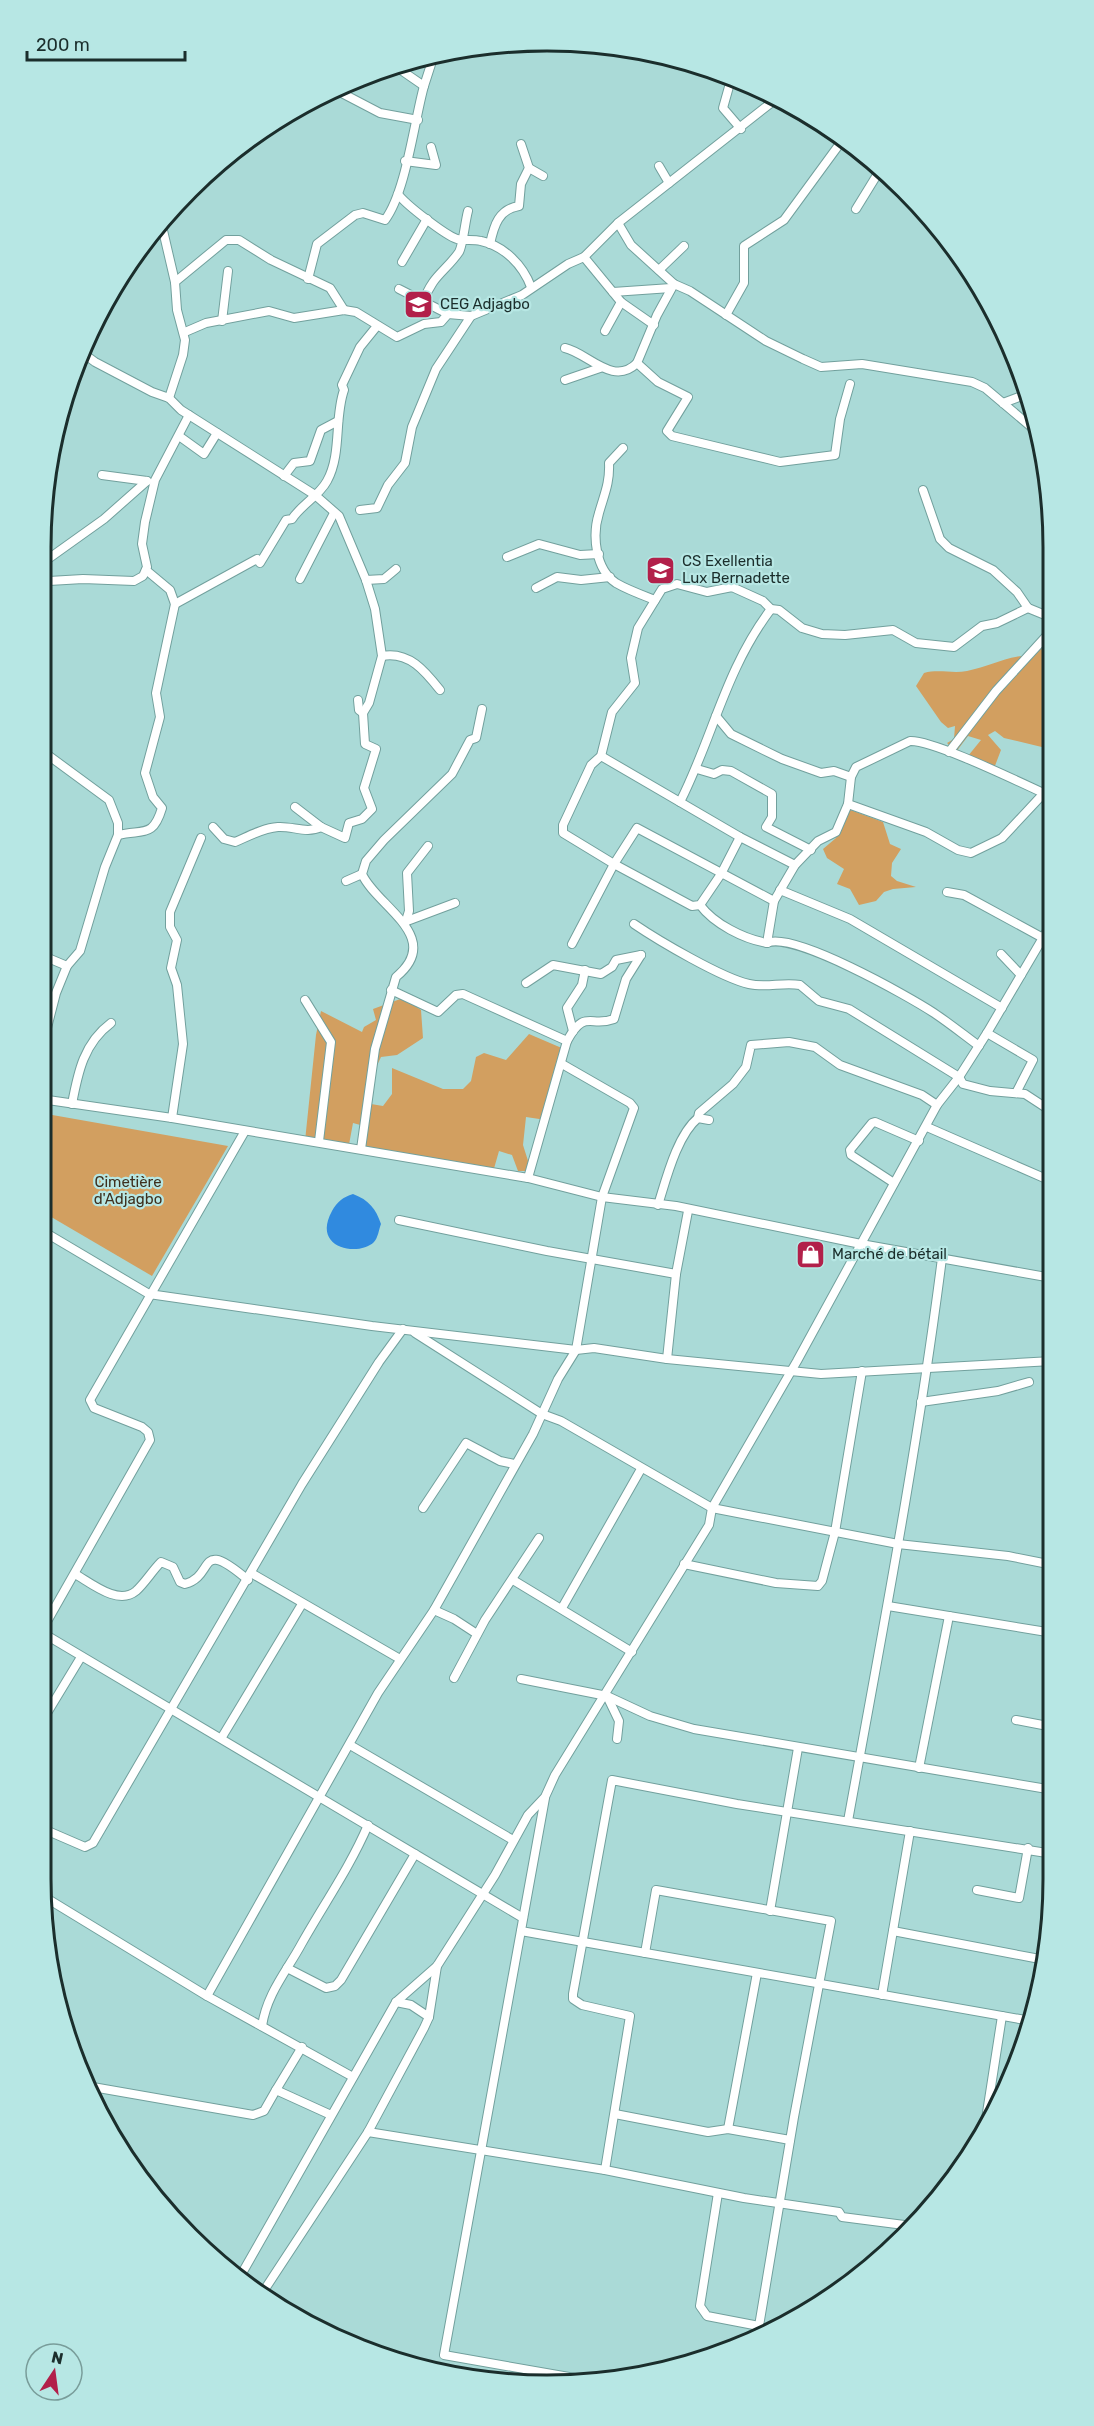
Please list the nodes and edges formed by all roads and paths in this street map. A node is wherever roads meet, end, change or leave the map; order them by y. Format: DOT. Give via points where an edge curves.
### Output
graph roads {
  1 [pos="431,65"];
  2 [pos="404,72"];
  3 [pos="424,86"];
  4 [pos="729,86"];
  5 [pos="345,95"];
  6 [pos="770,104"];
  7 [pos="418,120"];
  8 [pos="741,129"];
  9 [pos="521,144"];
  10 [pos="838,146"];
  11 [pos="431,147"];
  12 [pos="405,161"];
  13 [pos="659,166"];
  14 [pos="529,168"];
  15 [pos="543,176"];
  16 [pos="876,176"];
  17 [pos="669,183"];
  18 [pos="398,194"];
  19 [pos="856,210"];
  20 [pos="468,211"];
  21 [pos="427,219"];
  22 [pos="618,223"];
  23 [pos="163,233"];
  24 [pos="463,240"];
  25 [pos="490,244"];
  26 [pos="684,246"];
  27 [pos="584,256"];
  28 [pos="402,262"];
  29 [pos="659,270"];
  30 [pos="228,271"];
  31 [pos="308,279"];
  32 [pos="175,282"];
  33 [pos="672,286"];
  34 [pos="531,287"];
  35 [pos="399,289"];
  36 [pos="613,292"];
  37 [pos="424,301"];
  38 [pos="621,302"];
  39 [pos="344,310"];
  40 [pos="448,314"];
  41 [pos="726,315"];
  42 [pos="471,316"];
  43 [pos="222,321"];
  44 [pos="654,325"];
  45 [pos="377,326"];
  46 [pos="605,331"];
  47 [pos="185,332"];
  48 [pos="565,348"];
  49 [pos="89,356"];
  50 [pos="638,363"];
  51 [pos="600,368"];
  52 [pos="565,380"];
  53 [pos="850,384"];
  54 [pos="1019,397"];
  55 [pos="170,398"];
  56 [pos="1003,402"];
  57 [pos="189,415"];
  58 [pos="338,421"];
  59 [pos="1027,422"];
  60 [pos="217,433"];
  61 [pos="179,436"];
  62 [pos="623,448"];
  63 [pos="102,475"];
  64 [pos="284,476"];
  65 [pos="151,481"];
  66 [pos="923,490"];
  67 [pos="315,495"];
  68 [pos="360,510"];
  69 [pos="334,513"];
  70 [pos="598,554"];
  71 [pos="51,556"];
  72 [pos="507,557"];
  73 [pos="396,569"];
  74 [pos="147,570"];
  75 [pos="610,577"];
  76 [pos="138,579"];
  77 [pos="300,579"];
  78 [pos="366,580"];
  79 [pos="51,581"];
  80 [pos="158,582"];
  81 [pos="536,588"];
  82 [pos="655,600"];
  83 [pos="175,604"];
  84 [pos="1028,608"];
  85 [pos="771,609"];
  86 [pos="1043,614"];
  87 [pos="1043,640"];
  88 [pos="382,657"];
  89 [pos="440,690"];
  90 [pos="358,700"];
  91 [pos="482,709"];
  92 [pos="363,713"];
  93 [pos="716,716"];
  94 [pos="949,752"];
  95 [pos="602,756"];
  96 [pos="51,758"];
  97 [pos="697,769"];
  98 [pos="851,777"];
  99 [pos="1043,793"];
  100 [pos="1043,799"];
  101 [pos="680,802"];
  102 [pos="848,804"];
  103 [pos="295,807"];
  104 [pos="213,827"];
  105 [pos="321,827"];
  106 [pos="118,835"];
  107 [pos="740,837"];
  108 [pos="201,838"];
  109 [pos="428,846"];
  110 [pos="811,850"];
  111 [pos="614,864"];
  112 [pos="795,865"];
  113 [pos="362,874"];
  114 [pos="721,874"];
  115 [pos="346,881"];
  116 [pos="780,890"];
  117 [pos="947,892"];
  118 [pos="774,900"];
  119 [pos="455,903"];
  120 [pos="700,905"];
  121 [pos="406,922"];
  122 [pos="634,924"];
  123 [pos="1043,938"];
  124 [pos="767,943"];
  125 [pos="572,944"];
  126 [pos="1001,954"];
  127 [pos="51,959"];
  128 [pos="67,966"];
  129 [pos="585,970"];
  130 [pos="1022,975"];
  131 [pos="526,983"];
  132 [pos="391,990"];
  133 [pos="305,1000"];
  134 [pos="1002,1008"];
  135 [pos="51,1011"];
  136 [pos="111,1023"];
  137 [pos="573,1030"];
  138 [pos="987,1034"];
  139 [pos="567,1041"];
  140 [pos="979,1046"];
  141 [pos="562,1064"];
  142 [pos="959,1077"];
  143 [pos="1016,1093"];
  144 [pos="51,1101"];
  145 [pos="72,1104"];
  146 [pos="937,1105"];
  147 [pos="1043,1106"];
  148 [pos="172,1118"];
  149 [pos="698,1118"];
  150 [pos="709,1120"];
  151 [pos="927,1127"];
  152 [pos="245,1131"];
  153 [pos="319,1141"];
  154 [pos="919,1141"];
  155 [pos="361,1149"];
  156 [pos="528,1178"];
  157 [pos="1043,1178"];
  158 [pos="894,1183"];
  159 [pos="602,1197"];
  160 [pos="658,1205"];
  161 [pos="688,1211"];
  162 [pos="399,1220"];
  163 [pos="51,1236"];
  164 [pos="861,1244"];
  165 [pos="942,1258"];
  166 [pos="590,1259"];
  167 [pos="676,1274"];
  168 [pos="1043,1276"];
  169 [pos="149,1294"];
  170 [pos="407,1330"];
  171 [pos="576,1350"];
  172 [pos="667,1359"];
  173 [pos="1043,1362"];
  174 [pos="927,1369"];
  175 [pos="792,1371"];
  176 [pos="862,1371"];
  177 [pos="1029,1382"];
  178 [pos="921,1402"];
  179 [pos="542,1414"];
  180 [pos="514,1464"];
  181 [pos="641,1469"];
  182 [pos="423,1508"];
  183 [pos="712,1509"];
  184 [pos="835,1532"];
  185 [pos="539,1538"];
  186 [pos="897,1544"];
  187 [pos="1043,1563"];
  188 [pos="684,1564"];
  189 [pos="75,1574"];
  190 [pos="249,1577"];
  191 [pos="513,1580"];
  192 [pos="302,1604"];
  193 [pos="888,1606"];
  194 [pos="562,1608"];
  195 [pos="434,1610"];
  196 [pos="51,1614"];
  197 [pos="949,1616"];
  198 [pos="1043,1631"];
  199 [pos="477,1634"];
  200 [pos="51,1639"];
  201 [pos="632,1652"];
  202 [pos="81,1657"];
  203 [pos="400,1659"];
  204 [pos="454,1678"];
  205 [pos="521,1679"];
  206 [pos="605,1696"];
  207 [pos="51,1705"];
  208 [pos="173,1710"];
  209 [pos="1016,1720"];
  210 [pos="1043,1724"];
  211 [pos="222,1737"];
  212 [pos="617,1739"];
  213 [pos="350,1745"];
  214 [pos="798,1748"];
  215 [pos="858,1758"];
  216 [pos="919,1768"];
  217 [pos="1043,1788"];
  218 [pos="545,1797"];
  219 [pos="320,1798"];
  220 [pos="787,1812"];
  221 [pos="848,1821"];
  222 [pos="368,1825"];
  223 [pos="910,1830"];
  224 [pos="51,1832"];
  225 [pos="513,1840"];
  226 [pos="1028,1848"];
  227 [pos="1043,1852"];
  228 [pos="415,1854"];
  229 [pos="977,1890"];
  230 [pos="483,1894"];
  231 [pos="52,1901"];
  232 [pos="770,1911"];
  233 [pos="523,1918"];
  234 [pos="521,1931"];
  235 [pos="893,1931"];
  236 [pos="583,1942"];
  237 [pos="645,1953"];
  238 [pos="1036,1958"];
  239 [pos="437,1966"];
  240 [pos="287,1968"];
  241 [pos="758,1973"];
  242 [pos="819,1984"];
  243 [pos="882,1995"];
  244 [pos="207,1996"];
  245 [pos="396,2002"];
  246 [pos="1002,2016"];
  247 [pos="429,2017"];
  248 [pos="1022,2020"];
  249 [pos="262,2026"];
  250 [pos="302,2047"];
  251 [pos="353,2077"];
  252 [pos="97,2088"];
  253 [pos="276,2090"];
  254 [pos="988,2106"];
  255 [pos="615,2114"];
  256 [pos="331,2115"];
  257 [pos="728,2129"];
  258 [pos="368,2132"];
  259 [pos="790,2140"];
  260 [pos="480,2151"];
  261 [pos="605,2170"];
  262 [pos="718,2193"];
  263 [pos="781,2204"];
  264 [pos="903,2225"];
  265 [pos="244,2272"];
  266 [pos="266,2288"];
  267 [pos="760,2327"];
  268 [pos="755,2329"];
  269 [pos="556,2375"];
  1 -- 3 [label="street"];
  2 -- 3 [label="street"];
  3 -- 7 [label="street"];
  4 -- 8 [label="street" via="723,108"];
  5 -- 7 [label="street" via="380,113"];
  6 -- 8 [label="street"];
  7 -- 12 [label="street"];
  8 -- 17 [label="street"];
  9 -- 14 [label="street"];
  10 -- 41 [label="street" via="789,215 744,246 744,283"];
  11 -- 12 [label="street" via="436,165"];
  12 -- 18 [label="street"];
  13 -- 17 [label="street"];
  14 -- 15 [label="street"];
  14 -- 25 [label="street" via="521,184 519,206 504,211"];
  16 -- 19 [label="street"];
  17 -- 22 [label="street"];
  18 -- 21 [label="street"];
  18 -- 31 [label="street" via="385,220 363,213 354,215 317,244"];
  20 -- 24 [label="street"];
  21 -- 24 [label="street"];
  21 -- 28 [label="street"];
  22 -- 27 [label="street"];
  22 -- 29 [label="street" via="632,245"];
  23 -- 32 [label="street"];
  24 -- 25 [label="street"];
  24 -- 37 [label="street" via="460,250 429,285"];
  25 -- 34 [label="street" via="514,260"];
  26 -- 29 [label="street"];
  27 -- 34 [label="street"];
  27 -- 36 [label="street"];
  29 -- 33 [label="street"];
  30 -- 43 [label="street"];
  31 -- 32 [label="street" via="232,239 220,244"];
  31 -- 39 [label="street" via="330,288"];
  32 -- 47 [label="street" via="177,310"];
  33 -- 36 [label="street"];
  33 -- 41 [label="street" via="690,291"];
  33 -- 44 [label="street"];
  34 -- 42 [label="street" via="522,295"];
  35 -- 37 [label="street"];
  36 -- 38 [label="street"];
  37 -- 40 [label="street"];
  38 -- 44 [label="street"];
  38 -- 46 [label="street"];
  39 -- 43 [label="street" via="294,318 269,311"];
  39 -- 45 [label="street" via="356,312"];
  40 -- 42 [label="street"];
  40 -- 45 [label="street" via="441,322 424,324 398,337"];
  41 -- 56 [label="street" via="766,341 821,367 862,364 972,382"];
  42 -- 68 [label="street" via="436,369 419,405 405,463 377,508"];
  43 -- 47 [label="street"];
  44 -- 50 [label="street"];
  45 -- 58 [label="street" via="346,373"];
  47 -- 55 [label="street" via="183,355"];
  48 -- 51 [label="street" via="579,352"];
  49 -- 55 [label="street"];
  50 -- 51 [label="street" via="627,370"];
  50 -- 53 [label="street" via="658,382 688,397 667,431 672,436 780,462 835,455"];
  51 -- 52 [label="street"];
  54 -- 56 [label="street"];
  55 -- 57 [label="street"];
  56 -- 59 [label="street"];
  57 -- 60 [label="street"];
  57 -- 61 [label="street"];
  58 -- 64 [label="street" via="321,429 310,461 294,463"];
  58 -- 67 [label="street" via="327,482"];
  60 -- 61 [label="street" via="204,454"];
  60 -- 64 [label="street"];
  61 -- 65 [label="street"];
  62 -- 70 [label="street" via="609,463 610,480 595,532"];
  63 -- 65 [label="street"];
  64 -- 67 [label="street"];
  65 -- 71 [label="street"];
  65 -- 74 [label="street" via="142,544"];
  66 -- 84 [label="street" via="940,539 949,548 993,570"];
  67 -- 69 [label="street"];
  67 -- 83 [label="street" via="292,519 286,520 259,561"];
  69 -- 77 [label="street"];
  69 -- 78 [label="street"];
  70 -- 72 [label="street" via="580,555 539,544"];
  70 -- 75 [label="street"];
  73 -- 78 [label="street" via="384,579"];
  74 -- 76 [label="street"];
  74 -- 80 [label="street"];
  75 -- 81 [label="street" via="557,577"];
  75 -- 82 [label="street"];
  76 -- 79 [label="street"];
  76 -- 80 [label="street"];
  78 -- 88 [label="street" via="377,616"];
  80 -- 83 [label="street" via="170,590"];
  82 -- 85 [label="street" via="670,585 707,592 732,587 763,601"];
  82 -- 95 [label="street" via="638,628 631,658 635,683 612,712"];
  83 -- 106 [label="street" via="156,693 160,717 145,772 153,798 162,808 155,826 148,832"];
  84 -- 85 [label="street" via="998,623 982,626 954,647 916,644 893,630 822,634 802,628 779,610"];
  84 -- 86 [label="street"];
  85 -- 93 [label="street" via="741,655"];
  87 -- 94 [label="street" via="996,691"];
  88 -- 89 [label="street" via="393,654 411,660"];
  88 -- 92 [label="street"];
  90 -- 92 [label="street"];
  91 -- 113 [label="street" via="476,738 470,740 452,774 384,840 366,861"];
  92 -- 105 [label="street" via="365,744 376,749 363,788 372,809 362,819 349,823 345,838"];
  93 -- 97 [label="street"];
  93 -- 98 [label="street" via="731,734 782,759 821,773 834,771"];
  94 -- 98 [label="street" via="919,740 910,741 856,767"];
  94 -- 99 [label="street"];
  95 -- 101 [label="street"];
  95 -- 111 [label="street" via="591,765 563,825 563,833"];
  96 -- 106 [label="street" via="110,800 117,813"];
  97 -- 101 [label="street"];
  97 -- 110 [label="street" via="714,774 731,771 772,794 772,817 766,827"];
  98 -- 102 [label="street"];
  100 -- 102 [label="street" via="1002,838 971,853"];
  101 -- 107 [label="street"];
  102 -- 110 [label="street" via="836,832 818,841"];
  103 -- 105 [label="street"];
  104 -- 105 [label="street" via="236,843 265,829 313,831"];
  106 -- 128 [label="street" via="80,951"];
  107 -- 112 [label="street"];
  107 -- 114 [label="street"];
  108 -- 148 [label="street" via="170,912 170,927 177,940 171,968 177,985 183,1044"];
  109 -- 121 [label="street" via="407,873"];
  110 -- 112 [label="street"];
  111 -- 114 [label="street" via="637,828"];
  111 -- 120 [label="street" via="692,906"];
  111 -- 125 [label="street"];
  112 -- 116 [label="street"];
  113 -- 115 [label="street"];
  113 -- 121 [label="street"];
  114 -- 118 [label="street"];
  114 -- 120 [label="street"];
  116 -- 118 [label="street"];
  116 -- 134 [label="street" via="850,919"];
  117 -- 123 [label="street" via="964,895"];
  118 -- 124 [label="street"];
  119 -- 121 [label="street"];
  120 -- 124 [label="street" via="725,926 751,940"];
  121 -- 132 [label="street" via="412,950"];
  122 -- 142 [label="street" via="748,984 800,985 819,1001 849,1009"];
  123 -- 130 [label="street"];
  124 -- 140 [label="street" via="772,940 789,944 862,972 933,1013"];
  126 -- 130 [label="street"];
  127 -- 128 [label="street"];
  128 -- 135 [label="street"];
  129 -- 131 [label="street" via="553,965"];
  129 -- 137 [label="street" via="582,985 567,1008"];
  129 -- 137 [label="street" via="601,974 616,960 641,955 626,979 614,1019 585,1020"];
  130 -- 134 [label="street"];
  132 -- 139 [label="street" via="438,1012 456,995 463,994"];
  132 -- 155 [label="street" via="375,1049"];
  133 -- 153 [label="street" via="330,1042"];
  134 -- 138 [label="street"];
  136 -- 145 [label="street" via="92,1040"];
  137 -- 139 [label="street"];
  138 -- 140 [label="street"];
  138 -- 143 [label="street" via="1033,1060"];
  139 -- 141 [label="street"];
  140 -- 142 [label="street"];
  141 -- 156 [label="street"];
  141 -- 159 [label="street" via="630,1102 634,1108"];
  142 -- 143 [label="street" via="969,1087"];
  142 -- 146 [label="street"];
  143 -- 147 [label="street" via="1025,1094"];
  144 -- 145 [label="street"];
  145 -- 148 [label="street"];
  146 -- 149 [label="street" via="922,1095 840,1065 815,1047 789,1042 751,1045 746,1067"];
  146 -- 151 [label="street"];
  148 -- 152 [label="street"];
  149 -- 150 [label="street"];
  149 -- 160 [label="street" via="675,1157"];
  151 -- 154 [label="street"];
  151 -- 157 [label="street"];
  152 -- 153 [label="street"];
  152 -- 169 [label="street"];
  153 -- 155 [label="street"];
  154 -- 158 [label="street"];
  154 -- 158 [label="street" via="872,1123 850,1150 851,1155"];
  155 -- 156 [label="street"];
  156 -- 159 [label="street"];
  158 -- 164 [label="street"];
  159 -- 160 [label="street"];
  159 -- 166 [label="street"];
  160 -- 161 [label="street"];
  161 -- 164 [label="street"];
  161 -- 167 [label="street"];
  162 -- 166 [label="street"];
  163 -- 169 [label="street"];
  164 -- 165 [label="street"];
  164 -- 175 [label="street"];
  165 -- 168 [label="street"];
  165 -- 174 [label="street"];
  166 -- 167 [label="street"];
  166 -- 171 [label="street"];
  167 -- 172 [label="street"];
  169 -- 170 [label="street"];
  169 -- 189 [label="street" via="90,1400 94,1408 142,1427 150,1440"];
  170 -- 171 [label="street"];
  170 -- 179 [label="street"];
  170 -- 190 [label="street" via="302,1484"];
  171 -- 172 [label="street" via="594,1348"];
  171 -- 179 [label="street"];
  172 -- 175 [label="street"];
  173 -- 174 [label="street"];
  174 -- 176 [label="street"];
  174 -- 178 [label="street"];
  175 -- 176 [label="street"];
  175 -- 183 [label="street"];
  176 -- 184 [label="street"];
  177 -- 178 [label="street" via="998,1391"];
  178 -- 186 [label="street"];
  179 -- 180 [label="street"];
  179 -- 181 [label="street" via="561,1421"];
  180 -- 182 [label="street" via="466,1443"];
  180 -- 195 [label="street"];
  181 -- 183 [label="street"];
  181 -- 194 [label="street"];
  183 -- 184 [label="street"];
  183 -- 188 [label="street" via="709,1525"];
  184 -- 186 [label="street"];
  184 -- 188 [label="street" via="818,1586 743,1577"];
  185 -- 191 [label="street"];
  186 -- 187 [label="street"];
  186 -- 193 [label="street"];
  188 -- 201 [label="street"];
  189 -- 190 [label="street" via="120,1597 134,1593 161,1562 174,1567 180,1582 185,1584 191,1583 207,1562 215,1560 226,1561"];
  189 -- 196 [label="street"];
  190 -- 192 [label="street"];
  190 -- 208 [label="street"];
  191 -- 194 [label="street"];
  191 -- 199 [label="street"];
  192 -- 203 [label="street"];
  192 -- 211 [label="street"];
  193 -- 197 [label="street"];
  193 -- 215 [label="street"];
  194 -- 201 [label="street"];
  195 -- 199 [label="street"];
  195 -- 203 [label="street"];
  197 -- 198 [label="street"];
  197 -- 216 [label="street"];
  199 -- 204 [label="street"];
  200 -- 202 [label="street"];
  201 -- 206 [label="street"];
  202 -- 207 [label="street"];
  202 -- 208 [label="street"];
  203 -- 213 [label="street"];
  205 -- 206 [label="street"];
  206 -- 212 [label="street" via="619,1721"];
  206 -- 214 [label="street" via="673,1724"];
  206 -- 218 [label="street"];
  208 -- 211 [label="street"];
  208 -- 224 [label="street" via="89,1847"];
  209 -- 210 [label="street"];
  211 -- 219 [label="street"];
  213 -- 219 [label="street"];
  213 -- 225 [label="street"];
  214 -- 215 [label="street"];
  214 -- 220 [label="street"];
  215 -- 216 [label="street"];
  215 -- 221 [label="street"];
  216 -- 217 [label="street"];
  218 -- 225 [label="street"];
  218 -- 233 [label="street"];
  219 -- 222 [label="street"];
  219 -- 244 [label="street" via="276,1869"];
  220 -- 221 [label="street"];
  220 -- 232 [label="street"];
  220 -- 236 [label="street" via="612,1780"];
  221 -- 223 [label="street"];
  222 -- 228 [label="street"];
  222 -- 240 [label="street" via="354,1858"];
  223 -- 226 [label="street"];
  223 -- 235 [label="street"];
  225 -- 230 [label="street"];
  226 -- 227 [label="street"];
  226 -- 229 [label="street" via="1019,1898"];
  228 -- 230 [label="street"];
  228 -- 240 [label="street" via="335,1986 326,1988"];
  230 -- 233 [label="street"];
  230 -- 239 [label="street"];
  231 -- 244 [label="street"];
  232 -- 237 [label="street" via="656,1890"];
  232 -- 242 [label="street" via="831,1922"];
  233 -- 234 [label="street"];
  234 -- 236 [label="street"];
  234 -- 260 [label="street"];
  235 -- 238 [label="street"];
  235 -- 243 [label="street"];
  236 -- 237 [label="street"];
  236 -- 255 [label="street" via="573,1999 582,2005 630,2016"];
  237 -- 241 [label="street"];
  239 -- 245 [label="street"];
  239 -- 247 [label="street"];
  240 -- 249 [label="street" via="269,1996"];
  241 -- 242 [label="street"];
  241 -- 257 [label="street"];
  242 -- 243 [label="street"];
  242 -- 259 [label="street"];
  243 -- 246 [label="street"];
  244 -- 249 [label="street"];
  245 -- 247 [label="street" via="411,2005"];
  245 -- 251 [label="street"];
  246 -- 248 [label="street"];
  246 -- 254 [label="street"];
  247 -- 258 [label="street"];
  249 -- 250 [label="street"];
  250 -- 251 [label="street"];
  250 -- 253 [label="street"];
  251 -- 256 [label="street"];
  252 -- 253 [label="street" via="253,2115 264,2111"];
  253 -- 256 [label="street"];
  255 -- 257 [label="street" via="708,2132"];
  255 -- 261 [label="street"];
  256 -- 265 [label="street"];
  257 -- 259 [label="street"];
  258 -- 260 [label="street"];
  258 -- 266 [label="street"];
  259 -- 263 [label="street"];
  260 -- 261 [label="street"];
  260 -- 269 [label="street" via="444,2355"];
  261 -- 262 [label="street"];
  262 -- 263 [label="street"];
  262 -- 268 [label="street" via="700,2306 707,2316"];
  263 -- 264 [label="street"];
  263 -- 267 [label="street"];
}
